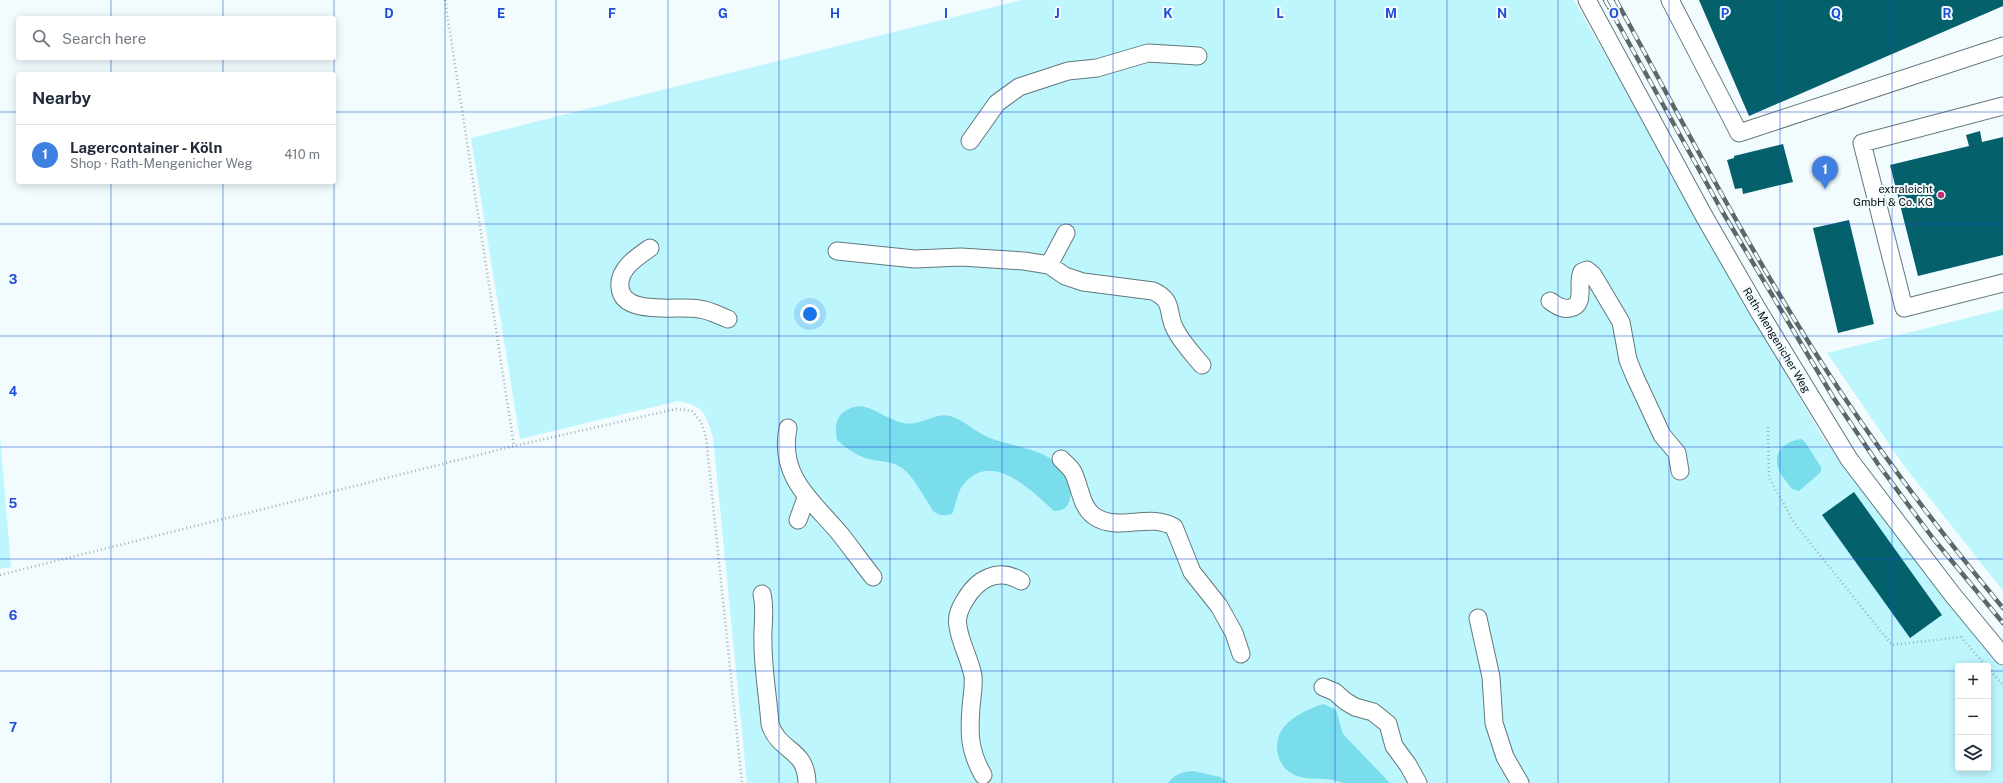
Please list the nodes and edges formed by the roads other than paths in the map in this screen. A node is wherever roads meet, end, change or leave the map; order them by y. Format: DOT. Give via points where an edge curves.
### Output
graph roads {
  1 [pos="1587,0"];
  2 [pos="1670,0"];
  3 [pos="2003,46"];
  4 [pos="1198,56"];
  5 [pos="2003,106"];
  6 [pos="970,141"];
  7 [pos="1066,233"];
  8 [pos="650,248"];
  9 [pos="837,251"];
  10 [pos="1049,265"];
  11 [pos="2003,283"];
  12 [pos="1550,301"];
  13 [pos="728,319"];
  14 [pos="1202,365"];
  15 [pos="788,428"];
  16 [pos="1061,458"];
  17 [pos="1680,471"];
  18 [pos="806,498"];
  19 [pos="798,520"];
  20 [pos="873,577"];
  21 [pos="1021,580"];
  22 [pos="762,594"];
  23 [pos="1478,618"];
  24 [pos="1241,654"];
  25 [pos="2003,656"];
  26 [pos="1323,687"];
  27 [pos="983,775"];
  28 [pos="807,783"];
  29 [pos="1418,783"];
  30 [pos="1520,783"];
  1 -- 25 [label="street, Rath-Mengenicher Weg" via="1704,216 1758,310 1850,458 1952,594"];
  2 -- 3 [label="street" via="1739,133"];
  4 -- 6 [label="street" via="1148,53 1097,68 1068,71 1019,86 997,103"];
  5 -- 11 [label="street" via="1862,143 1904,308"];
  7 -- 10 [label="street"];
  8 -- 13 [label="street" via="627,267 621,277 620,292 624,299 639,307 698,308"];
  9 -- 10 [label="street" via="915,259 968,257"];
  10 -- 14 [label="street" via="1065,276 1083,282 1153,291 1162,295 1168,301 1179,337"];
  12 -- 17 [label="street" via="1565,309 1573,308 1578,303 1580,295 1579,276 1587,270 1593,275 1621,322 1628,360 1662,435 1677,453"];
  15 -- 18 [label="street" via="787,452 791,469"];
  16 -- 24 [label="street" via="1072,472 1086,506 1093,515 1104,521 1159,521 1174,527 1192,572 1219,606 1234,633"];
  18 -- 19 [label="street"];
  18 -- 20 [label="street" via="842,536"];
  21 -- 27 [label="street" via="1003,576 985,578 977,583 967,596 958,617 958,626 973,676 971,748"];
  22 -- 28 [label="street" via="765,605 763,657 770,724 780,742 802,759 807,772"];
  23 -- 30 [label="street" via="1490,677 1494,723 1505,757"];
  26 -- 29 [label="street" via="1335,692 1355,707 1373,712 1388,724 1394,746"];
}
